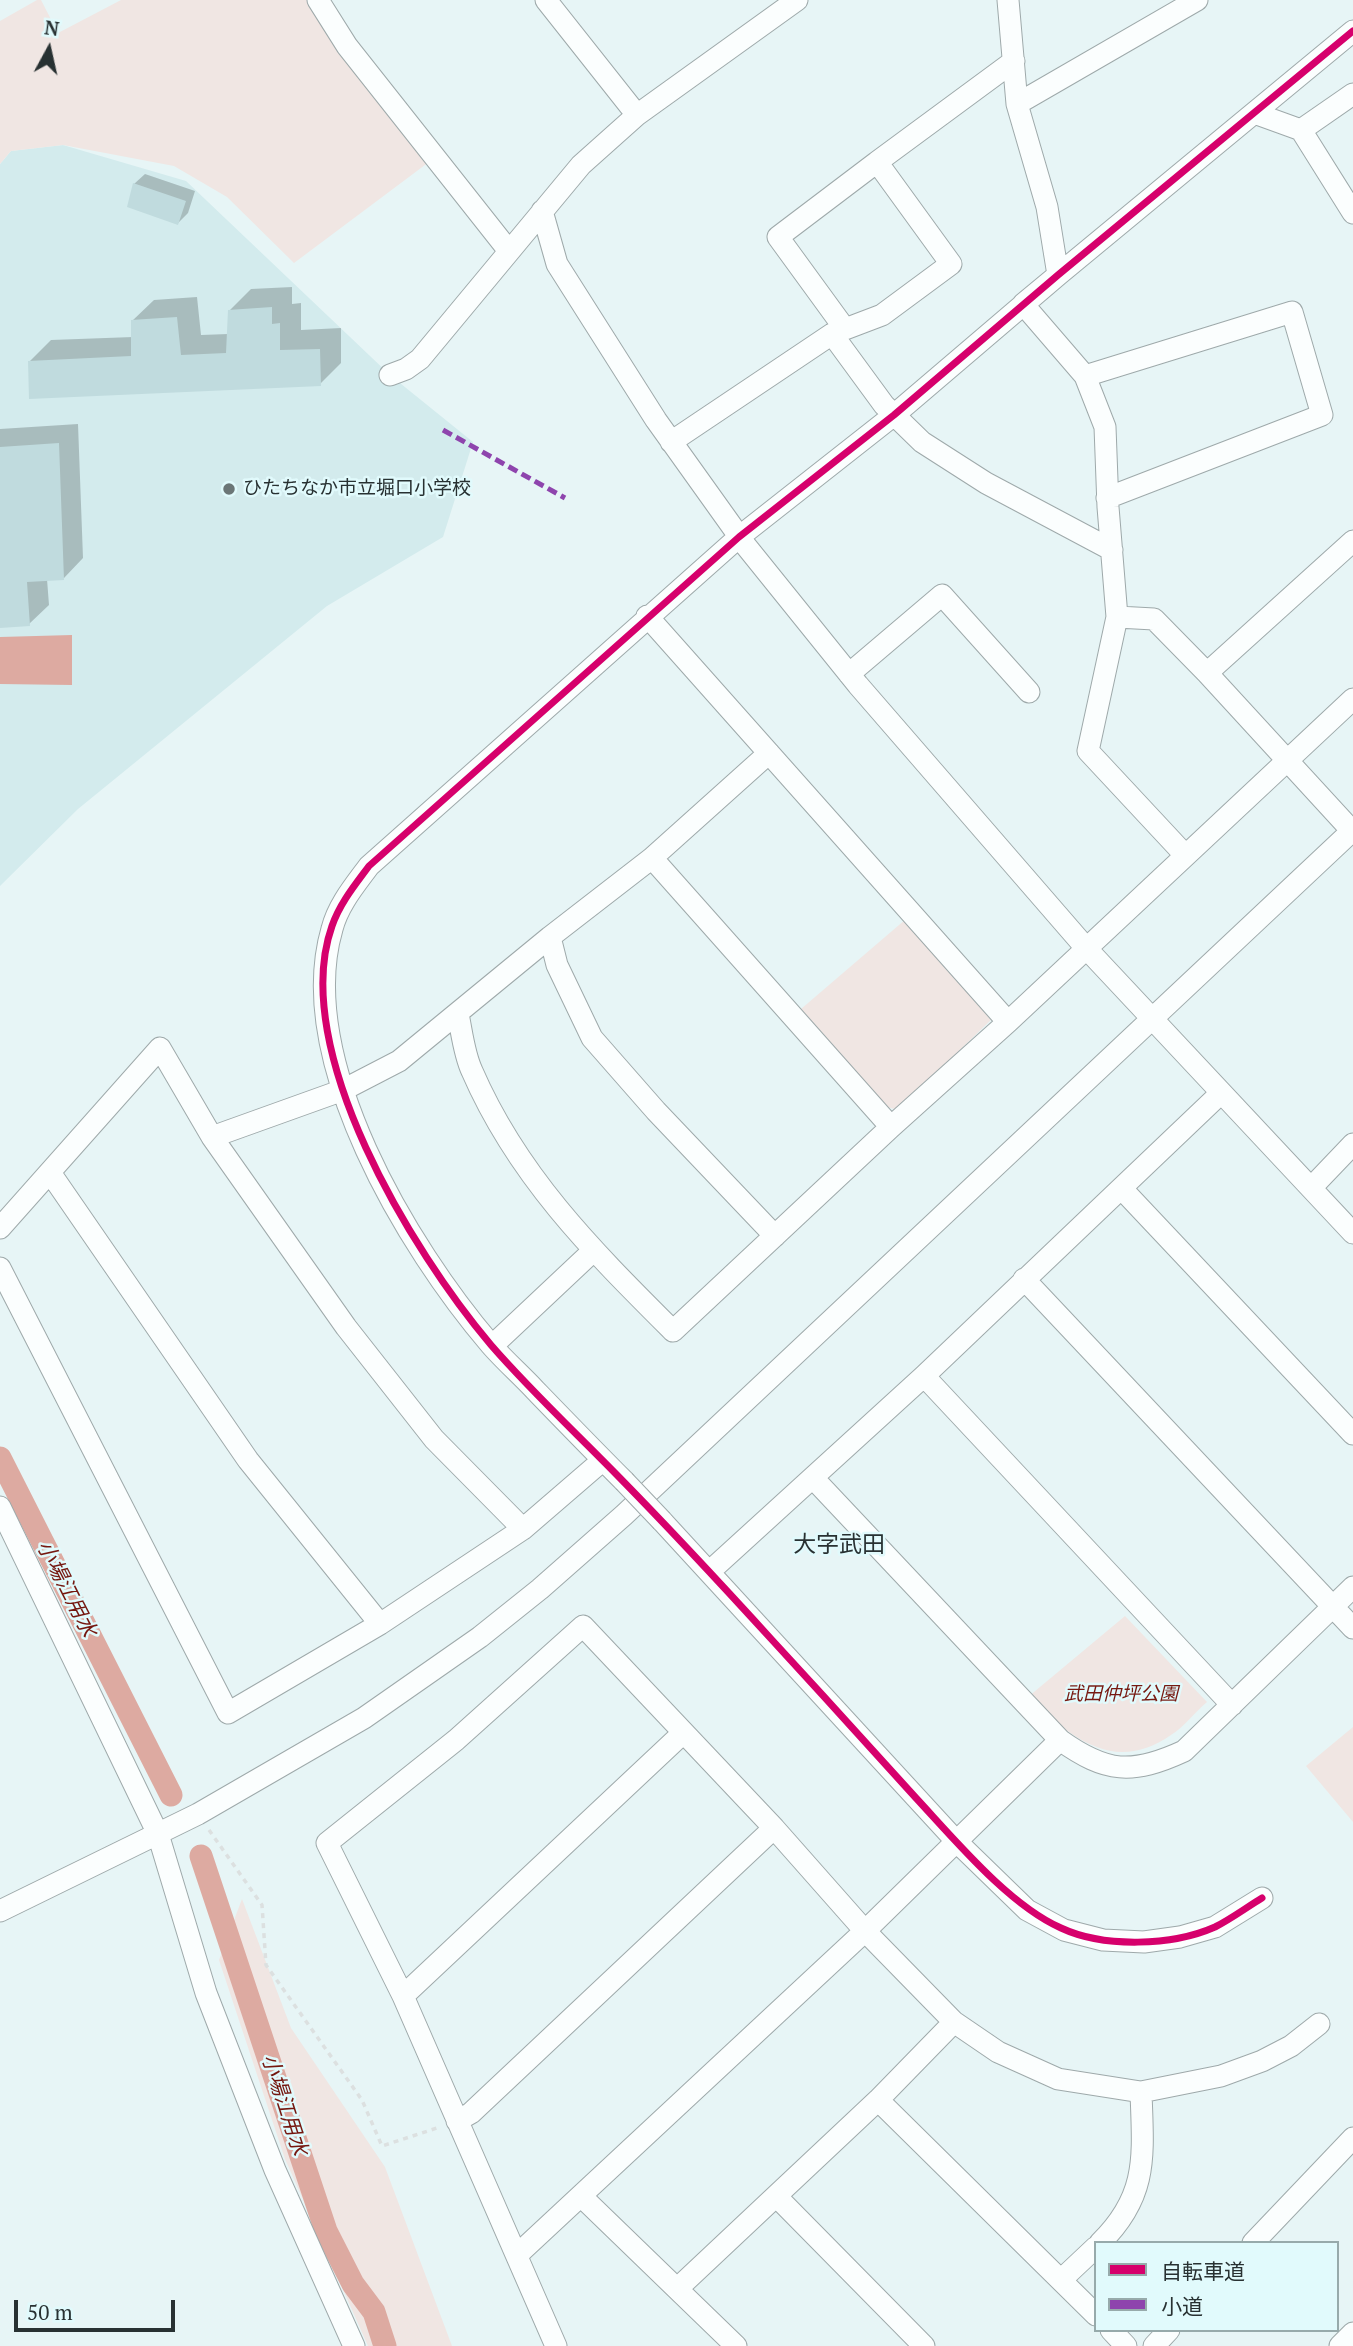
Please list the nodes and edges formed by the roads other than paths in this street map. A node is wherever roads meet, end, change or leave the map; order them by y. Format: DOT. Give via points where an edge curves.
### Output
graph roads {
  1 [pos="318,0"];
  2 [pos="546,0"];
  3 [pos="797,0"];
  4 [pos="1008,0"];
  5 [pos="1197,0"];
  6 [pos="1353,31"];
  7 [pos="1014,61"];
  8 [pos="1353,94"];
  9 [pos="1017,104"];
  10 [pos="1254,113"];
  11 [pos="637,115"];
  12 [pos="1301,130"];
  13 [pos="877,162"];
  14 [pos="542,211"];
  15 [pos="1353,213"];
  16 [pos="509,251"];
  17 [pos="1058,275"];
  18 [pos="1023,304"];
  19 [pos="838,331"];
  20 [pos="390,375"];
  21 [pos="1085,376"];
  22 [pos="894,415"];
  23 [pos="671,442"];
  24 [pos="1107,498"];
  25 [pos="739,537"];
  26 [pos="1353,541"];
  27 [pos="1112,550"];
  28 [pos="647,616"];
  29 [pos="1117,617"];
  30 [pos="1207,673"];
  31 [pos="849,674"];
  32 [pos="1029,692"];
  33 [pos="1353,699"];
  34 [pos="769,753"];
  35 [pos="1287,762"];
  36 [pos="1352,831"];
  37 [pos="1185,855"];
  38 [pos="652,858"];
  39 [pos="550,937"];
  40 [pos="1086,948"];
  41 [pos="458,1014"];
  42 [pos="1153,1020"];
  43 [pos="1008,1022"];
  44 [pos="343,1090"];
  45 [pos="1221,1094"];
  46 [pos="891,1127"];
  47 [pos="212,1137"];
  48 [pos="1353,1144"];
  49 [pos="51,1174"];
  50 [pos="1311,1188"];
  51 [pos="1122,1189"];
  52 [pos="0,1228"];
  53 [pos="1353,1233"];
  54 [pos="775,1236"];
  55 [pos="593,1251"];
  56 [pos="0,1269"];
  57 [pos="1024,1279"];
  58 [pos="492,1346"];
  59 [pos="924,1376"];
  60 [pos="1353,1434"];
  61 [pos="603,1460"];
  62 [pos="813,1478"];
  63 [pos="0,1507"];
  64 [pos="523,1529"];
  65 [pos="709,1572"];
  66 [pos="1353,1587"];
  67 [pos="1333,1607"];
  68 [pos="380,1624"];
  69 [pos="1353,1628"];
  70 [pos="1232,1706"];
  71 [pos="683,1733"];
  72 [pos="1059,1740"];
  73 [pos="774,1828"];
  74 [pos="158,1834"];
  75 [pos="957,1842"];
  76 [pos="1262,1898"];
  77 [pos="0,1911"];
  78 [pos="865,1931"];
  79 [pos="403,1996"];
  80 [pos="954,2022"];
  81 [pos="1319,2024"];
  82 [pos="1141,2092"];
  83 [pos="878,2100"];
  84 [pos="457,2121"];
  85 [pos="1353,2138"];
  86 [pos="582,2197"];
  87 [pos="777,2197"];
  88 [pos="1102,2241"];
  89 [pos="1255,2241"];
  90 [pos="1094,2249"];
  91 [pos="517,2255"];
  92 [pos="1062,2279"];
  93 [pos="678,2288"];
  94 [pos="1094,2313"];
  95 [pos="1113,2332"];
  96 [pos="1167,2332"];
  97 [pos="1353,2333"];
  98 [pos="354,2346"];
  99 [pos="556,2346"];
  100 [pos="736,2346"];
  101 [pos="924,2346"];
  102 [pos="1126,2346"];
  103 [pos="1154,2346"];
  104 [pos="1340,2346"];
  1 -- 16 [label="street" via="346,46"];
  2 -- 11 [label="street"];
  3 -- 11 [label="street"];
  4 -- 7 [label="street"];
  5 -- 9 [label="street"];
  6 -- 10 [label="street"];
  7 -- 9 [label="street"];
  7 -- 13 [label="street"];
  8 -- 12 [label="street"];
  9 -- 17 [label="street" via="1047,207"];
  10 -- 12 [label="street"];
  10 -- 17 [label="street"];
  11 -- 14 [label="street" via="581,165"];
  12 -- 15 [label="street"];
  13 -- 19 [label="street" via="778,237"];
  13 -- 19 [label="street" via="951,264 882,315"];
  14 -- 16 [label="street"];
  14 -- 23 [label="street" via="557,264"];
  16 -- 20 [label="street" via="420,359"];
  17 -- 18 [label="street"];
  18 -- 21 [label="street"];
  18 -- 22 [label="street"];
  19 -- 22 [label="street"];
  19 -- 23 [label="street"];
  21 -- 24 [label="street" via="1105,427"];
  21 -- 24 [label="street" via="1292,312 1322,415"];
  22 -- 25 [label="street"];
  22 -- 27 [label="street" via="922,442 986,483"];
  23 -- 25 [label="street"];
  24 -- 27 [label="street"];
  25 -- 28 [label="street"];
  25 -- 31 [label="street"];
  26 -- 30 [label="street"];
  27 -- 29 [label="street"];
  28 -- 34 [label="street"];
  28 -- 44 [label="street" via="369,866 347,897 332,926 324,959 323,999 328,1039"];
  29 -- 30 [label="street" via="1154,620"];
  29 -- 37 [label="street" via="1088,751"];
  30 -- 35 [label="street"];
  31 -- 32 [label="street" via="942,595"];
  31 -- 40 [label="street"];
  33 -- 35 [label="street"];
  34 -- 38 [label="street"];
  34 -- 43 [label="street"];
  35 -- 36 [label="street"];
  35 -- 37 [label="street"];
  36 -- 42 [label="street"];
  37 -- 40 [label="street"];
  38 -- 39 [label="street"];
  38 -- 46 [label="street"];
  39 -- 41 [label="street"];
  39 -- 54 [label="street" via="557,965 593,1038"];
  40 -- 42 [label="street"];
  40 -- 43 [label="street"];
  41 -- 44 [label="street" via="399,1061"];
  41 -- 55 [label="street" via="471,1069 501,1128 531,1176"];
  42 -- 45 [label="street"];
  42 -- 74 [label="street" via="624,1516 540,1589 364,1718"];
  43 -- 46 [label="street"];
  44 -- 47 [label="street"];
  44 -- 58 [label="street" via="371,1157 425,1255"];
  45 -- 50 [label="street"];
  45 -- 51 [label="street"];
  46 -- 54 [label="street"];
  47 -- 49 [label="street" via="160,1048"];
  47 -- 64 [label="street" via="346,1327 434,1439"];
  48 -- 50 [label="street"];
  49 -- 52 [label="street"];
  49 -- 68 [label="street" via="248,1460"];
  50 -- 53 [label="street"];
  51 -- 57 [label="street"];
  51 -- 60 [label="street"];
  54 -- 55 [label="street" via="673,1331"];
  55 -- 58 [label="street"];
  56 -- 68 [label="street" via="228,1713"];
  57 -- 59 [label="street"];
  57 -- 67 [label="street"];
  58 -- 61 [label="street"];
  59 -- 62 [label="street"];
  59 -- 70 [label="street"];
  61 -- 64 [label="street"];
  61 -- 65 [label="street, bridge"];
  62 -- 65 [label="street"];
  62 -- 72 [label="street"];
  63 -- 74 [label="street"];
  64 -- 68 [label="street"];
  65 -- 75 [label="street"];
  66 -- 67 [label="street"];
  67 -- 69 [label="street"];
  67 -- 70 [label="street"];
  70 -- 72 [label="street" via="1184,1751 1157,1764 1103,1765"];
  71 -- 73 [label="street"];
  71 -- 79 [label="street"];
  71 -- 79 [label="street" via="583,1626 456,1740 327,1843"];
  72 -- 75 [label="street"];
  73 -- 78 [label="street"];
  73 -- 84 [label="street" via="471,2113"];
  74 -- 77 [label="street"];
  74 -- 98 [label="street" via="206,1993 275,2170"];
  75 -- 76 [label="street" via="1027,1910 1064,1930 1104,1940 1144,1942 1180,1937 1215,1927"];
  75 -- 78 [label="street"];
  78 -- 80 [label="street"];
  78 -- 86 [label="street"];
  79 -- 84 [label="street"];
  80 -- 82 [label="street" via="998,2052 1058,2079"];
  80 -- 83 [label="street"];
  81 -- 82 [label="street" via="1262,2061 1221,2076"];
  82 -- 88 [label="street" via="1140,2181 1129,2207"];
  83 -- 87 [label="street"];
  83 -- 92 [label="street"];
  84 -- 91 [label="street"];
  85 -- 89 [label="street"];
  86 -- 91 [label="street"];
  86 -- 93 [label="street"];
  87 -- 93 [label="street"];
  87 -- 101 [label="street"];
  90 -- 92 [label="street"];
  91 -- 99 [label="street"];
  92 -- 94 [label="street"];
  93 -- 100 [label="street"];
  95 -- 102 [label="street"];
  96 -- 103 [label="street"];
  97 -- 104 [label="street"];
}
